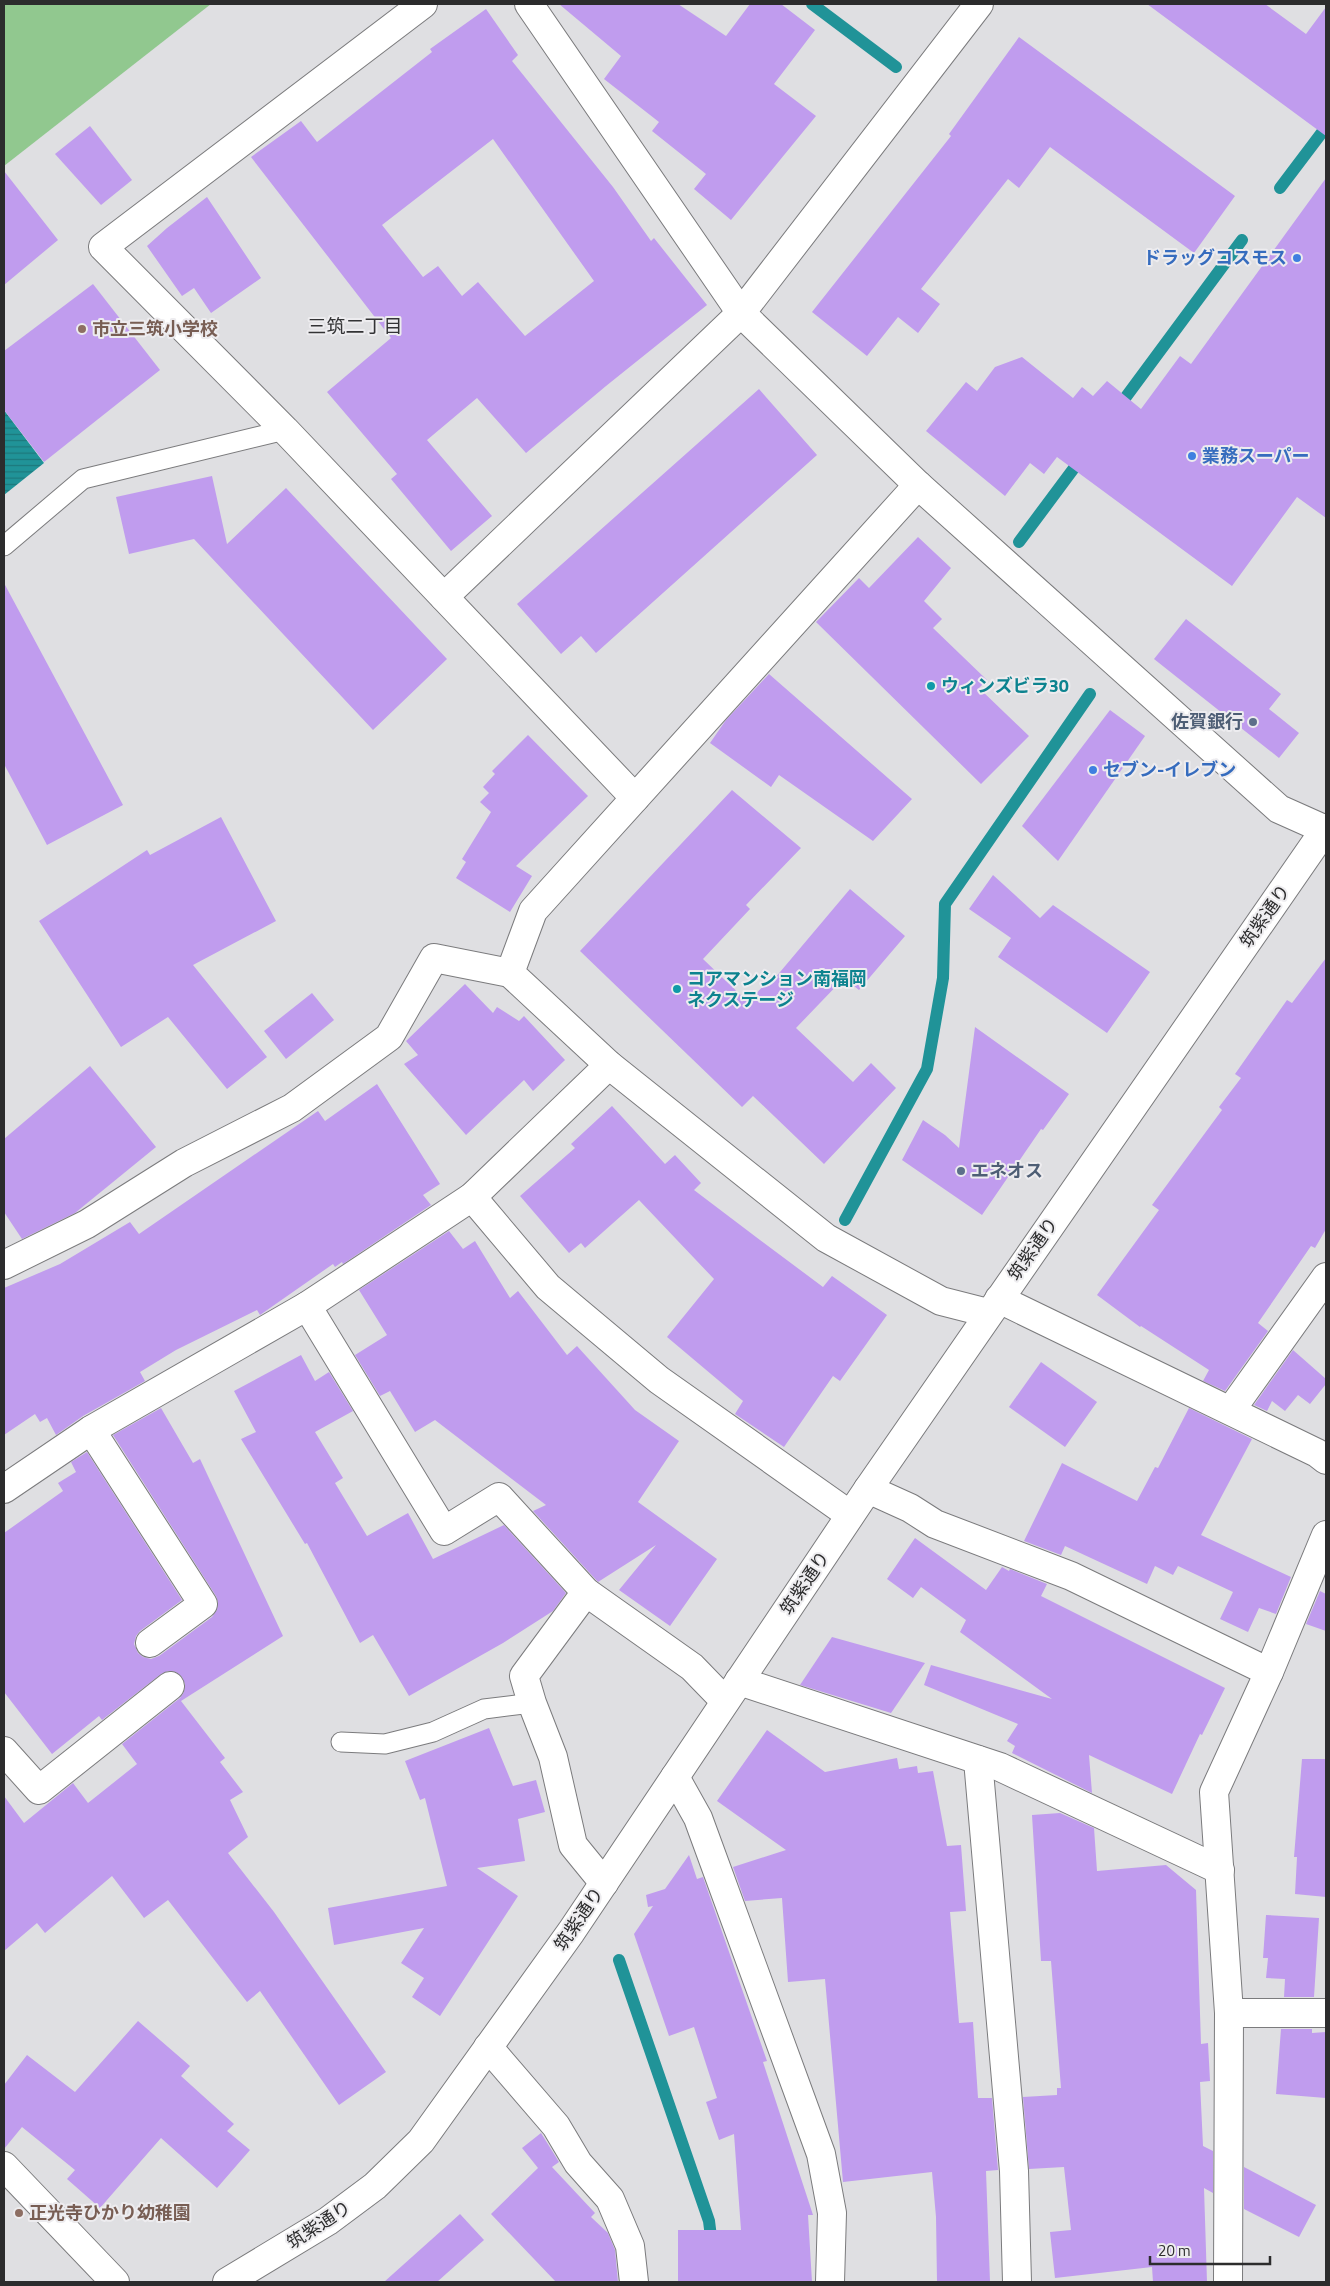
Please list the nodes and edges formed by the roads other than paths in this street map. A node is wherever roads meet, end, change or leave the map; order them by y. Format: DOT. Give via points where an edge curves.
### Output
graph roads {
  1 [pos="423,4"];
  2 [pos="529,4"];
  3 [pos="979,4"];
  4 [pos="741,313"];
  5 [pos="285,430"];
  6 [pos="918,485"];
  7 [pos="4,546"];
  8 [pos="444,596"];
  9 [pos="635,798"];
  10 [pos="1326,829"];
  11 [pos="510,973"];
  12 [pos="610,1065"];
  13 [pos="472,1197"];
  14 [pos="4,1265"];
  15 [pos="1326,1277"];
  16 [pos="307,1306"];
  17 [pos="993,1306"];
  18 [pos="1231,1410"];
  19 [pos="91,1430"];
  20 [pos="1323,1453"];
  21 [pos="4,1489"];
  22 [pos="868,1489"];
  23 [pos="850,1515"];
  24 [pos="1326,1535"];
  25 [pos="586,1592"];
  26 [pos="150,1643"];
  27 [pos="1269,1672"];
  28 [pos="170,1686"];
  29 [pos="732,1691"];
  30 [pos="532,1702"];
  31 [pos="340,1742"];
  32 [pos="4,1751"];
  33 [pos="978,1760"];
  34 [pos="674,1776"];
  35 [pos="1220,1870"];
  36 [pos="604,1883"];
  37 [pos="1229,2013"];
  38 [pos="1326,2013"];
  39 [pos="488,2047"];
  40 [pos="4,2166"];
  41 [pos="115,2282"];
  42 [pos="227,2282"];
  43 [pos="634,2282"];
  44 [pos="830,2282"];
  45 [pos="1017,2282"];
  46 [pos="1228,2282"];
  1 -- 5 [label="street" via="103,246"];
  2 -- 4 [label="street"];
  3 -- 4 [label="street"];
  4 -- 6 [label="street"];
  4 -- 8 [label="street"];
  5 -- 7 [label="lane" via="83,480"];
  5 -- 8 [label="street"];
  6 -- 9 [label="street"];
  6 -- 10 [label="street" via="1279,809"];
  8 -- 9 [label="street"];
  9 -- 11 [label="street" via="533,911"];
  10 -- 17 [label="street, 筑紫通り"];
  11 -- 12 [label="street"];
  11 -- 14 [label="street" via="434,958 389,1037 292,1108 184,1164 87,1224"];
  12 -- 13 [label="street"];
  12 -- 17 [label="street" via="826,1238 941,1301"];
  13 -- 16 [label="street"];
  13 -- 23 [label="street" via="555,1293 659,1380"];
  15 -- 18 [label="street"];
  16 -- 19 [label="street"];
  16 -- 25 [label="street" via="444,1531 499,1497"];
  17 -- 18 [label="street"];
  17 -- 22 [label="street, 筑紫通り"];
  18 -- 20 [label="street"];
  19 -- 21 [label="street"];
  19 -- 26 [label="street" via="204,1604"];
  22 -- 23 [label="street, 筑紫通り"];
  22 -- 27 [label="street" via="910,1508 935,1524 1071,1576"];
  23 -- 29 [label="street, 筑紫通り"];
  24 -- 27 [label="street"];
  25 -- 29 [label="street" via="692,1667"];
  25 -- 30 [label="street" via="524,1676"];
  27 -- 35 [label="street" via="1214,1792"];
  28 -- 32 [label="street" via="39,1790"];
  29 -- 33 [label="street"];
  29 -- 34 [label="street, 筑紫通り"];
  30 -- 31 [label="lane" via="484,1709 433,1732 386,1744"];
  30 -- 36 [label="street" via="552,1757 573,1845"];
  33 -- 35 [label="street" via="1000,1767"];
  33 -- 45 [label="street" via="1014,2171"];
  34 -- 36 [label="street, 筑紫通り"];
  34 -- 44 [label="street" via="701,1827 821,2154 832,2214"];
  35 -- 37 [label="street"];
  36 -- 39 [label="street, 筑紫通り"];
  37 -- 38 [label="street"];
  37 -- 46 [label="street"];
  39 -- 42 [label="street, 筑紫通り" via="421,2141 375,2186 328,2221"];
  39 -- 43 [label="street" via="556,2126 578,2163 610,2199 630,2246"];
  40 -- 41 [label="street"];
}
